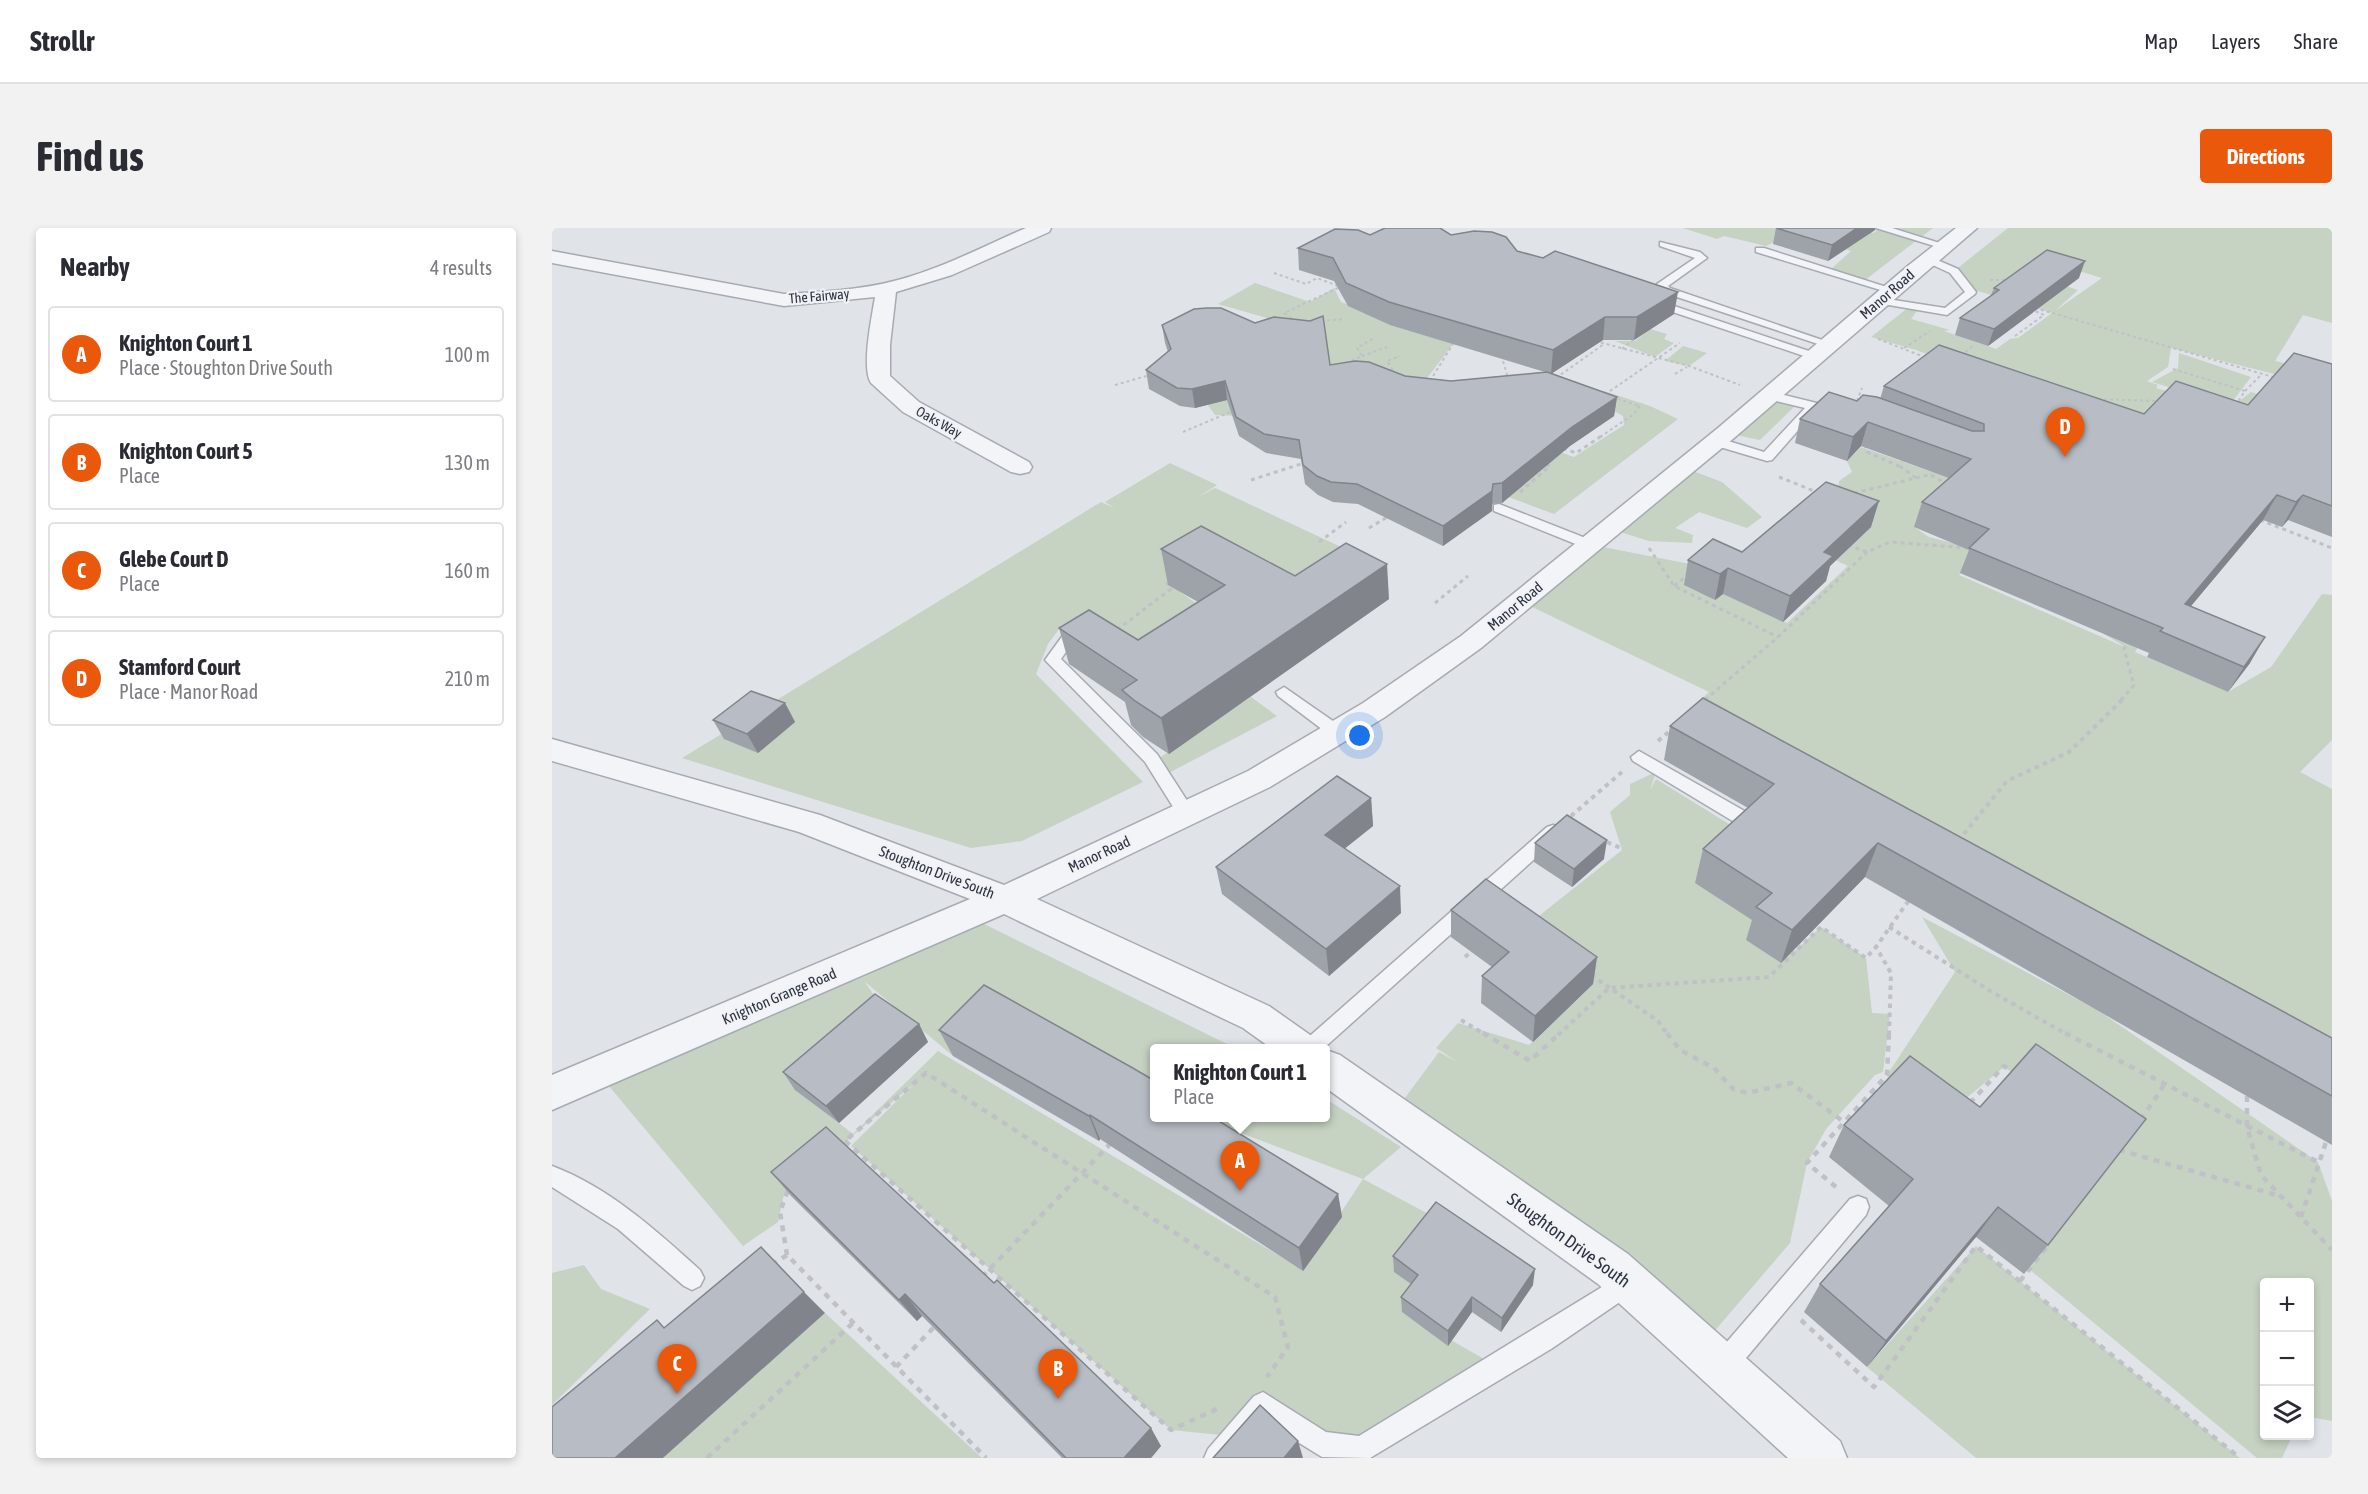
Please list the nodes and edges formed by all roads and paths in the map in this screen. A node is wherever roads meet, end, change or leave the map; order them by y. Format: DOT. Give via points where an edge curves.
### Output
graph roads {
  1 [pos="1042,228"];
  2 [pos="1881,228"];
  3 [pos="1968,228"];
  4 [pos="1664,244"];
  5 [pos="1760,250"];
  6 [pos="1936,253"];
  7 [pos="552,257"];
  8 [pos="1274,273"];
  9 [pos="2020,279"];
  10 [pos="1962,280"];
  11 [pos="1351,284"];
  12 [pos="1338,287"];
  13 [pos="886,289"];
  14 [pos="1886,295"];
  15 [pos="1642,298"];
  16 [pos="2033,307"];
  17 [pos="1674,309"];
  18 [pos="2035,311"];
  19 [pos="1345,319"];
  20 [pos="1317,322"];
  21 [pos="1282,323"];
  22 [pos="1934,327"];
  23 [pos="2015,336"];
  24 [pos="1872,337"];
  25 [pos="1374,338"];
  26 [pos="1588,339"];
  27 [pos="1680,343"];
  28 [pos="1453,344"];
  29 [pos="1605,344"];
  30 [pos="2183,344"];
  31 [pos="1974,345"];
  32 [pos="1387,347"];
  33 [pos="1622,349"];
  34 [pos="1903,349"];
  35 [pos="1821,350"];
  36 [pos="2186,352"];
  37 [pos="1509,353"];
  38 [pos="1369,354"];
  39 [pos="1400,356"];
  40 [pos="1362,357"];
  41 [pos="1656,359"];
  42 [pos="1958,359"];
  43 [pos="1936,361"];
  44 [pos="1369,362"];
  45 [pos="1342,365"];
  46 [pos="1689,366"];
  47 [pos="2173,369"];
  48 [pos="1155,373"];
  49 [pos="1717,373"];
  50 [pos="1675,374"];
  51 [pos="2262,374"];
  52 [pos="1713,375"];
  53 [pos="2273,377"];
  54 [pos="1508,378"];
  55 [pos="1401,383"];
  56 [pos="1549,383"];
  57 [pos="1115,385"];
  58 [pos="1432,386"];
  59 [pos="1610,391"];
  60 [pos="2245,392"];
  61 [pos="1602,393"];
  62 [pos="1768,395"];
  63 [pos="2094,399"];
  64 [pos="2161,401"];
  65 [pos="1812,407"];
  66 [pos="2241,409"];
  67 [pos="1236,410"];
  68 [pos="1838,412"];
  69 [pos="1852,413"];
  70 [pos="1183,432"];
  71 [pos="1715,441"];
  72 [pos="1554,445"];
  73 [pos="1767,457"];
  74 [pos="1540,461"];
  75 [pos="1902,461"];
  76 [pos="1305,463"];
  77 [pos="1020,467"];
  78 [pos="1901,467"];
  79 [pos="1939,468"];
  80 [pos="1931,475"];
  81 [pos="1916,478"];
  82 [pos="1251,480"];
  83 [pos="1952,487"];
  84 [pos="1820,494"];
  85 [pos="1854,494"];
  86 [pos="1505,504"];
  87 [pos="1395,512"];
  88 [pos="2259,519"];
  89 [pos="1346,522"];
  90 [pos="1369,528"];
  91 [pos="1593,540"];
  92 [pos="1320,542"];
  93 [pos="1847,545"];
  94 [pos="1977,547"];
  95 [pos="1649,548"];
  96 [pos="2332,548"];
  97 [pos="1867,552"];
  98 [pos="1696,568"];
  99 [pos="1468,576"];
  100 [pos="1175,578"];
  101 [pos="1674,586"];
  102 [pos="1435,603"];
  103 [pos="2132,633"];
  104 [pos="1112,634"];
  105 [pos="1778,637"];
  106 [pos="1284,692"];
  107 [pos="1695,709"];
  108 [pos="1672,729"];
  109 [pos="1337,732"];
  110 [pos="552,750"];
  111 [pos="1639,757"];
  112 [pos="1186,813"];
  113 [pos="1742,818"];
  114 [pos="1559,826"];
  115 [pos="1606,842"];
  116 [pos="1623,849"];
  117 [pos="1951,849"];
  118 [pos="1915,892"];
  119 [pos="1005,899"];
  120 [pos="1889,927"];
  121 [pos="1483,941"];
  122 [pos="1876,947"];
  123 [pos="1466,957"];
  124 [pos="1582,969"];
  125 [pos="1609,988"];
  126 [pos="1461,1020"];
  127 [pos="1294,1044"];
  128 [pos="1314,1044"];
  129 [pos="1330,1069"];
  130 [pos="1887,1075"];
  131 [pos="2023,1080"];
  132 [pos="1896,1082"];
  133 [pos="2164,1085"];
  134 [pos="552,1093"];
  135 [pos="2247,1096"];
  136 [pos="1966,1106"];
  137 [pos="1844,1122"];
  138 [pos="2139,1123"];
  139 [pos="2247,1127"];
  140 [pos="2332,1129"];
  141 [pos="845,1141"];
  142 [pos="1114,1141"];
  143 [pos="2126,1142"];
  144 [pos="2110,1144"];
  145 [pos="836,1148"];
  146 [pos="2120,1151"];
  147 [pos="2113,1160"];
  148 [pos="2318,1162"];
  149 [pos="1082,1173"];
  150 [pos="552,1176"];
  151 [pos="796,1180"];
  152 [pos="2280,1196"];
  153 [pos="1858,1207"];
  154 [pos="2301,1218"];
  155 [pos="2050,1242"];
  156 [pos="2332,1250"];
  157 [pos="787,1255"];
  158 [pos="989,1269"];
  159 [pos="763,1271"];
  160 [pos="692,1278"];
  161 [pos="2020,1281"];
  162 [pos="1628,1283"];
  163 [pos="974,1285"];
  164 [pos="1779,1300"];
  165 [pos="943,1318"];
  166 [pos="853,1323"];
  167 [pos="896,1366"];
  168 [pos="1722,1368"];
  169 [pos="1264,1382"];
  170 [pos="1225,1406"];
  171 [pos="1359,1454"];
  172 [pos="707,1458"];
  173 [pos="986,1458"];
  174 [pos="1217,1458"];
  175 [pos="1823,1458"];
  176 [pos="2240,1458"];
  1 -- 13 [label="street, The Fairway" via="936,273"];
  2 -- 6 [label="lane"];
  3 -- 6 [label="street, Manor Road"];
  4 -- 35 [label="lane" via="1702,258 1661,286 1666,290"];
  5 -- 14 [label="lane"];
  6 -- 10 [label="lane"];
  6 -- 14 [label="street, Manor Road"];
  7 -- 13 [label="street, The Fairway" via="784,300"];
  8 -- 12 [label="path" via="1306,284 1317,278"];
  9 -- 10 [label="path"];
  10 -- 14 [label="lane" via="1971,292 1947,312"];
  11 -- 12 [label="path"];
  12 -- 21 [label="path" via="1284,313 1291,318"];
  13 -- 77 [label="street, Oaks Way" via="879,378 911,407"];
  14 -- 35 [label="street, Manor Road"];
  15 -- 17 [label="lane"];
  16 -- 36 [label="path"];
  17 -- 33 [label="path"];
  17 -- 35 [label="lane"];
  18 -- 23 [label="path" via="2044,315"];
  19 -- 20 [label="path"];
  22 -- 34 [label="path"];
  24 -- 34 [label="path"];
  25 -- 40 [label="path" via="1357,348"];
  26 -- 29 [label="path"];
  27 -- 41 [label="path"];
  28 -- 58 [label="path" via="1427,385"];
  29 -- 33 [label="path"];
  29 -- 56 [label="path"];
  30 -- 36 [label="path"];
  31 -- 42 [label="path"];
  32 -- 38 [label="path"];
  33 -- 41 [label="path"];
  34 -- 43 [label="path"];
  35 -- 62 [label="street, Manor Road"];
  36 -- 51 [label="path"];
  37 -- 54 [label="path" via="1503,361"];
  38 -- 40 [label="path"];
  38 -- 44 [label="path"];
  39 -- 55 [label="path" via="1387,361"];
  40 -- 45 [label="path"];
  41 -- 46 [label="path"];
  41 -- 59 [label="path"];
  46 -- 50 [label="path"];
  46 -- 52 [label="path"];
  47 -- 60 [label="path"];
  48 -- 57 [label="path"];
  49 -- 52 [label="path"];
  51 -- 53 [label="path"];
  51 -- 60 [label="path"];
  52 -- 62 [label="path"];
  60 -- 66 [label="path" via="2233,410"];
  61 -- 72 [label="path" via="1641,405 1634,414 1576,453"];
  62 -- 65 [label="lane"];
  62 -- 71 [label="street, Manor Road"];
  63 -- 64 [label="path"];
  65 -- 68 [label="lane"];
  65 -- 73 [label="lane"];
  67 -- 70 [label="path"];
  68 -- 69 [label="lane"];
  68 -- 78 [label="path" via="1839,425 1864,436 1867,452"];
  71 -- 73 [label="lane"];
  71 -- 91 [label="street, Manor Road"];
  73 -- 84 [label="path" via="1768,472"];
  74 -- 86 [label="path" via="1550,466"];
  75 -- 78 [label="path"];
  76 -- 82 [label="path"];
  78 -- 81 [label="path"];
  79 -- 80 [label="path"];
  80 -- 81 [label="path"];
  80 -- 83 [label="path"];
  81 -- 85 [label="path"];
  86 -- 91 [label="lane"];
  87 -- 90 [label="path"];
  88 -- 96 [label="path"];
  89 -- 92 [label="path"];
  91 -- 109 [label="street, Manor Road" via="1471,642"];
  93 -- 97 [label="path"];
  94 -- 97 [label="path" via="1890,542"];
  95 -- 101 [label="path"];
  97 -- 105 [label="path"];
  98 -- 101 [label="path"];
  99 -- 102 [label="path"];
  100 -- 104 [label="path" via="1167,583 1171,590"];
  101 -- 105 [label="path"];
  103 -- 117 [label="path" via="2124,649 2134,685 2069,752 2007,781"];
  104 -- 112 [label="lane" via="1066,630 1053,660 1151,758"];
  105 -- 107 [label="path"];
  106 -- 109 [label="lane"];
  108 -- 111 [label="path"];
  109 -- 112 [label="street, Manor Road" via="1259,779"];
  110 -- 119 [label="street, Stoughton Drive South" via="809,823"];
  111 -- 113 [label="lane"];
  111 -- 114 [label="path"];
  112 -- 119 [label="street, Manor Road"];
  114 -- 128 [label="lane"];
  115 -- 116 [label="path"];
  118 -- 120 [label="path"];
  119 -- 127 [label="street, Stoughton Drive South" via="1256,1017"];
  119 -- 134 [label="street, Knighton Grange Road"];
  120 -- 122 [label="path"];
  120 -- 133 [label="path" via="1955,972"];
  121 -- 123 [label="path"];
  122 -- 125 [label="path" via="1866,958 1821,927 1769,977"];
  122 -- 130 [label="path" via="1891,973"];
  124 -- 125 [label="path"];
  125 -- 126 [label="path" via="1530,1061"];
  125 -- 137 [label="path" via="1658,1021 1680,1050 1714,1068 1733,1089 1747,1093 1791,1083"];
  129 -- 162 [label="street, Stoughton Drive South"];
  130 -- 132 [label="path"];
  130 -- 137 [label="path"];
  131 -- 136 [label="path" via="2004,1066"];
  133 -- 138 [label="path"];
  133 -- 139 [label="path"];
  135 -- 139 [label="path"];
  137 -- 153 [label="path" via="1807,1163"];
  139 -- 148 [label="path"];
  139 -- 152 [label="path" via="2261,1175"];
  140 -- 148 [label="path"];
  141 -- 145 [label="path"];
  141 -- 149 [label="path" via="926,1073"];
  141 -- 158 [label="path"];
  142 -- 149 [label="path"];
  143 -- 146 [label="path"];
  144 -- 146 [label="path"];
  146 -- 147 [label="path"];
  146 -- 152 [label="path"];
  148 -- 154 [label="path"];
  149 -- 158 [label="path"];
  149 -- 169 [label="path" via="1275,1297 1287,1347"];
  150 -- 160 [label="lane" via="629,1224"];
  151 -- 157 [label="path" via="784,1194 778,1222"];
  152 -- 154 [label="path"];
  153 -- 164 [label="lane"];
  154 -- 156 [label="path"];
  155 -- 161 [label="path"];
  157 -- 159 [label="path"];
  157 -- 166 [label="path"];
  158 -- 163 [label="path"];
  158 -- 170 [label="path" via="1171,1430"];
  161 -- 164 [label="path" via="1976,1246 1874,1387"];
  161 -- 176 [label="path"];
  162 -- 168 [label="street, Stoughton Drive South"];
  162 -- 171 [label="lane"];
  164 -- 168 [label="lane"];
  165 -- 167 [label="path"];
  166 -- 167 [label="path"];
  166 -- 172 [label="path"];
  167 -- 173 [label="path"];
  168 -- 175 [label="street, Stoughton Drive South"];
  171 -- 174 [label="lane" via="1322,1444 1263,1405"];
}
